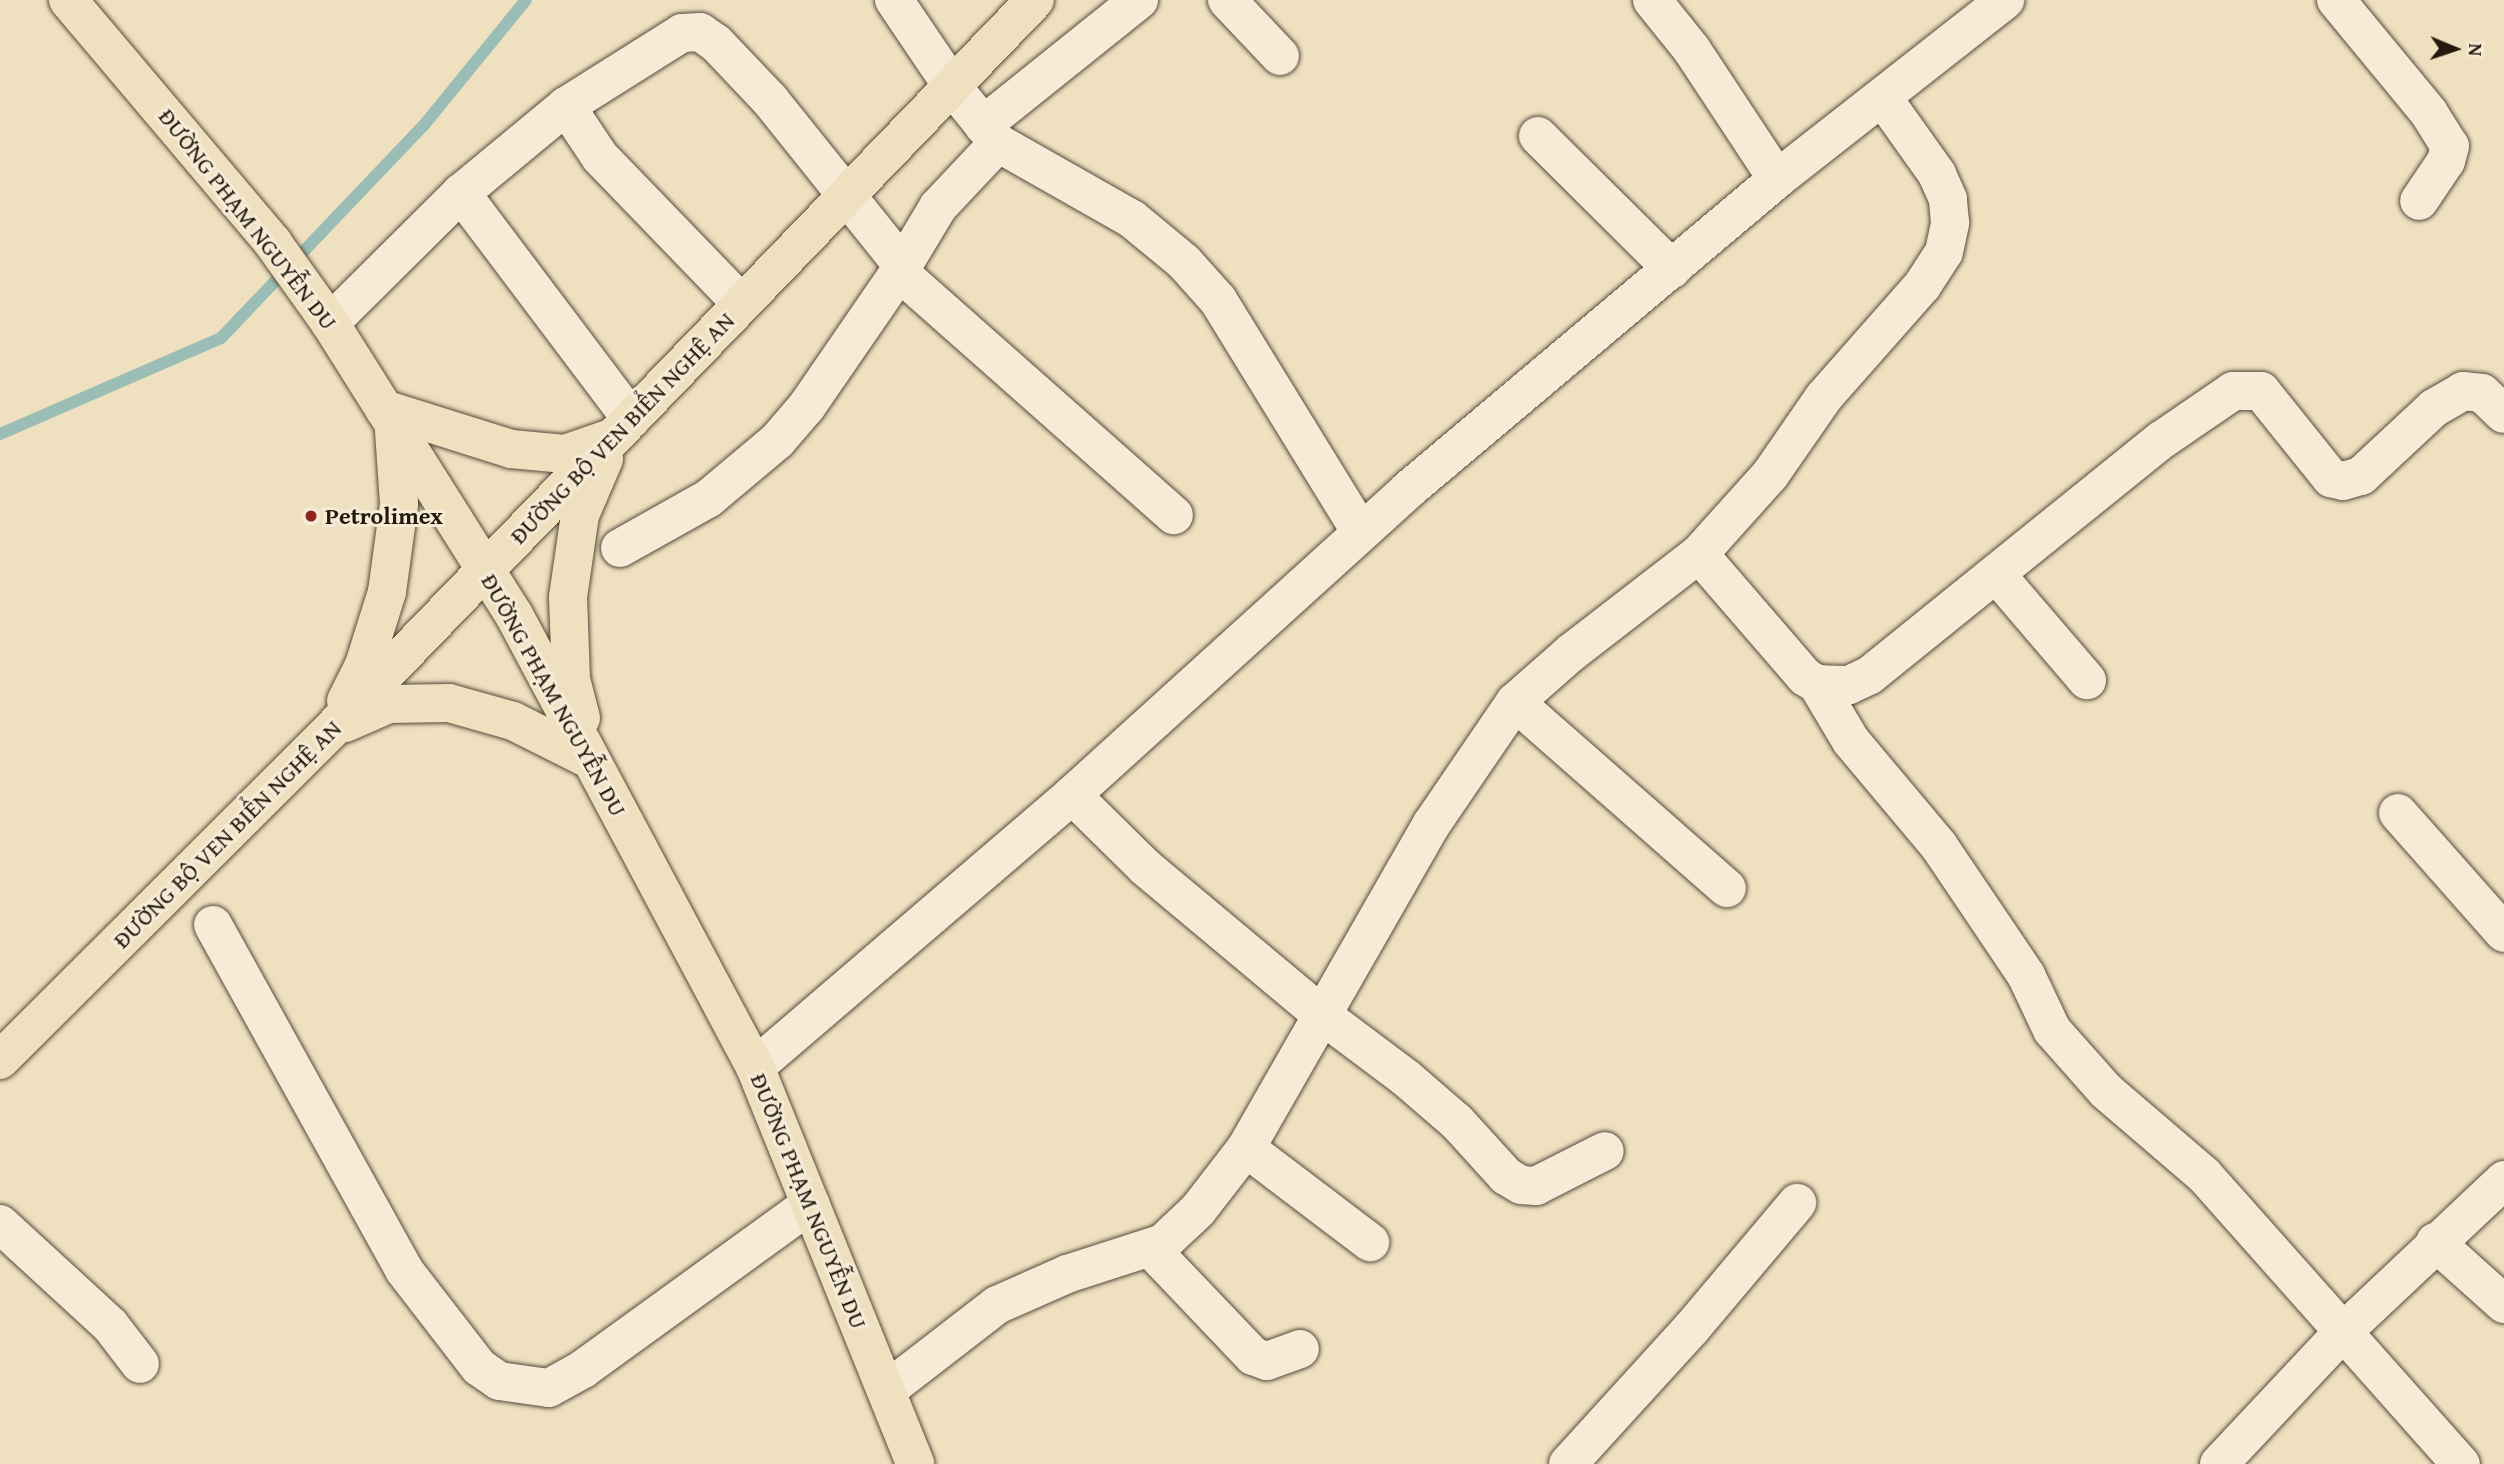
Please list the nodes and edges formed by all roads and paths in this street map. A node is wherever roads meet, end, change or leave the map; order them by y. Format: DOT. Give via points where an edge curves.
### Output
graph roads {
  1 [pos="68,0"];
  2 [pos="1035,0"];
  3 [pos="1139,0"];
  4 [pos="1227,0"];
  5 [pos="1652,0"];
  6 [pos="2005,0"];
  7 [pos="2336,0"];
  8 [pos="909,6"];
  9 [pos="1280,56"];
  10 [pos="952,86"];
  11 [pos="1883,98"];
  12 [pos="566,106"];
  13 [pos="991,134"];
  14 [pos="1538,136"];
  15 [pos="1777,179"];
  16 [pos="461,193"];
  17 [pos="847,195"];
  18 [pos="2419,201"];
  19 [pos="901,269"];
  20 [pos="1672,270"];
  21 [pos="742,304"];
  22 [pos="330,323"];
  23 [pos="2504,414"];
  24 [pos="389,417"];
  25 [pos="622,428"];
  26 [pos="1174,515"];
  27 [pos="1361,532"];
  28 [pos="620,548"];
  29 [pos="1699,554"];
  30 [pos="485,570"];
  31 [pos="1996,574"];
  32 [pos="2088,680"];
  33 [pos="1817,684"];
  34 [pos="1516,702"];
  35 [pos="333,728"];
  36 [pos="591,760"];
  37 [pos="1072,795"];
  38 [pos="2398,813"];
  39 [pos="1727,888"];
  40 [pos="213,925"];
  41 [pos="2504,933"];
  42 [pos="1322,1015"];
  43 [pos="0,1060"];
  44 [pos="755,1068"];
  45 [pos="1246,1148"];
  46 [pos="1605,1151"];
  47 [pos="2504,1180"];
  48 [pos="1797,1203"];
  49 [pos="811,1205"];
  50 [pos="0,1224"];
  51 [pos="1370,1242"];
  52 [pos="2435,1242"];
  53 [pos="1151,1249"];
  54 [pos="2504,1304"];
  55 [pos="2344,1331"];
  56 [pos="1300,1349"];
  57 [pos="140,1364"];
  58 [pos="887,1390"];
  59 [pos="2237,1458"];
  60 [pos="915,1464"];
  61 [pos="1568,1464"];
  62 [pos="2461,1464"];
  1 -- 22 [label="main road, ĐƯỜNG PHẠM NGUYỄN DU" via="273,243"];
  2 -- 10 [label="main road, ĐƯỜNG BỘ VEN BIỂN NGHỆ AN"];
  3 -- 13 [label="street"];
  4 -- 9 [label="street"];
  5 -- 15 [label="street" via="1692,50"];
  6 -- 11 [label="street"];
  7 -- 18 [label="street" via="2429,113 2450,146 2446,162"];
  8 -- 10 [label="street"];
  10 -- 13 [label="street"];
  10 -- 17 [label="main road, ĐƯỜNG BỘ VEN BIỂN NGHỆ AN"];
  11 -- 15 [label="street"];
  11 -- 29 [label="street" via="1937,174 1948,199 1950,223 1944,252 1922,286 1824,397 1770,475"];
  12 -- 16 [label="street"];
  12 -- 17 [label="street" via="682,33 700,32 769,100"];
  12 -- 21 [label="street" via="600,157"];
  13 -- 19 [label="street" via="938,207"];
  13 -- 27 [label="street" via="1132,219 1184,262 1218,300"];
  14 -- 20 [label="street"];
  15 -- 20 [label="street"];
  16 -- 22 [label="street"];
  16 -- 25 [label="street"];
  17 -- 19 [label="street"];
  17 -- 21 [label="main road, ĐƯỜNG BỘ VEN BIỂN NGHỆ AN"];
  19 -- 26 [label="street"];
  19 -- 28 [label="street" via="807,406 777,441 709,498"];
  20 -- 27 [label="street"];
  21 -- 25 [label="main road, ĐƯỜNG BỘ VEN BIỂN NGHỆ AN"];
  22 -- 24 [label="main road, ĐƯỜNG PHẠM NGUYỄN DU"];
  23 -- 31 [label="street" via="2482,393 2463,391 2434,408 2361,476 2343,481 2331,478 2260,391 2233,391 2163,439"];
  24 -- 25 [label="main road" via="511,449 565,454"];
  24 -- 30 [label="main road, ĐƯỜNG PHẠM NGUYỄN DU"];
  24 -- 35 [label="main road" via="399,504 387,592 364,665"];
  25 -- 30 [label="main road, ĐƯỜNG BỘ VEN BIỂN NGHỆ AN"];
  25 -- 36 [label="main road" via="580,515 568,597 571,678"];
  27 -- 37 [label="street"];
  29 -- 33 [label="street" via="1805,677"];
  29 -- 34 [label="street" via="1572,652"];
  30 -- 35 [label="main road, ĐƯỜNG BỘ VEN BIỂN NGHỆ AN"];
  30 -- 36 [label="main road, ĐƯỜNG PHẠM NGUYỄN DU"];
  31 -- 32 [label="street"];
  31 -- 33 [label="street" via="1870,675 1849,685"];
  33 -- 55 [label="street" via="1851,741 1953,867 2026,975 2052,1030 2106,1091 2204,1175"];
  34 -- 39 [label="street"];
  34 -- 42 [label="street" via="1431,825"];
  35 -- 36 [label="main road" via="389,704 449,703 513,721"];
  35 -- 43 [label="main road, ĐƯỜNG BỘ VEN BIỂN NGHỆ AN"];
  36 -- 44 [label="main road, ĐƯỜNG PHẠM NGUYỄN DU"];
  37 -- 42 [label="street" via="1145,867"];
  37 -- 44 [label="street"];
  38 -- 41 [label="street"];
  40 -- 49 [label="street" via="404,1269 479,1367 499,1381 549,1388 583,1369"];
  42 -- 45 [label="street"];
  42 -- 46 [label="street" via="1406,1078 1521,1185 1536,1186"];
  44 -- 49 [label="main road, ĐƯỜNG PHẠM NGUYỄN DU"];
  45 -- 51 [label="street"];
  45 -- 53 [label="street" via="1198,1210"];
  47 -- 52 [label="street"];
  48 -- 61 [label="street"];
  49 -- 58 [label="main road, ĐƯỜNG PHẠM NGUYỄN DU"];
  50 -- 57 [label="street" via="110,1325"];
  52 -- 54 [label="street"];
  52 -- 55 [label="street"];
  53 -- 56 [label="street" via="1253,1356 1267,1361"];
  53 -- 58 [label="street" via="1067,1274 997,1304"];
  55 -- 59 [label="street"];
  55 -- 62 [label="street"];
  58 -- 60 [label="main road, ĐƯỜNG PHẠM NGUYỄN DU"];
}
